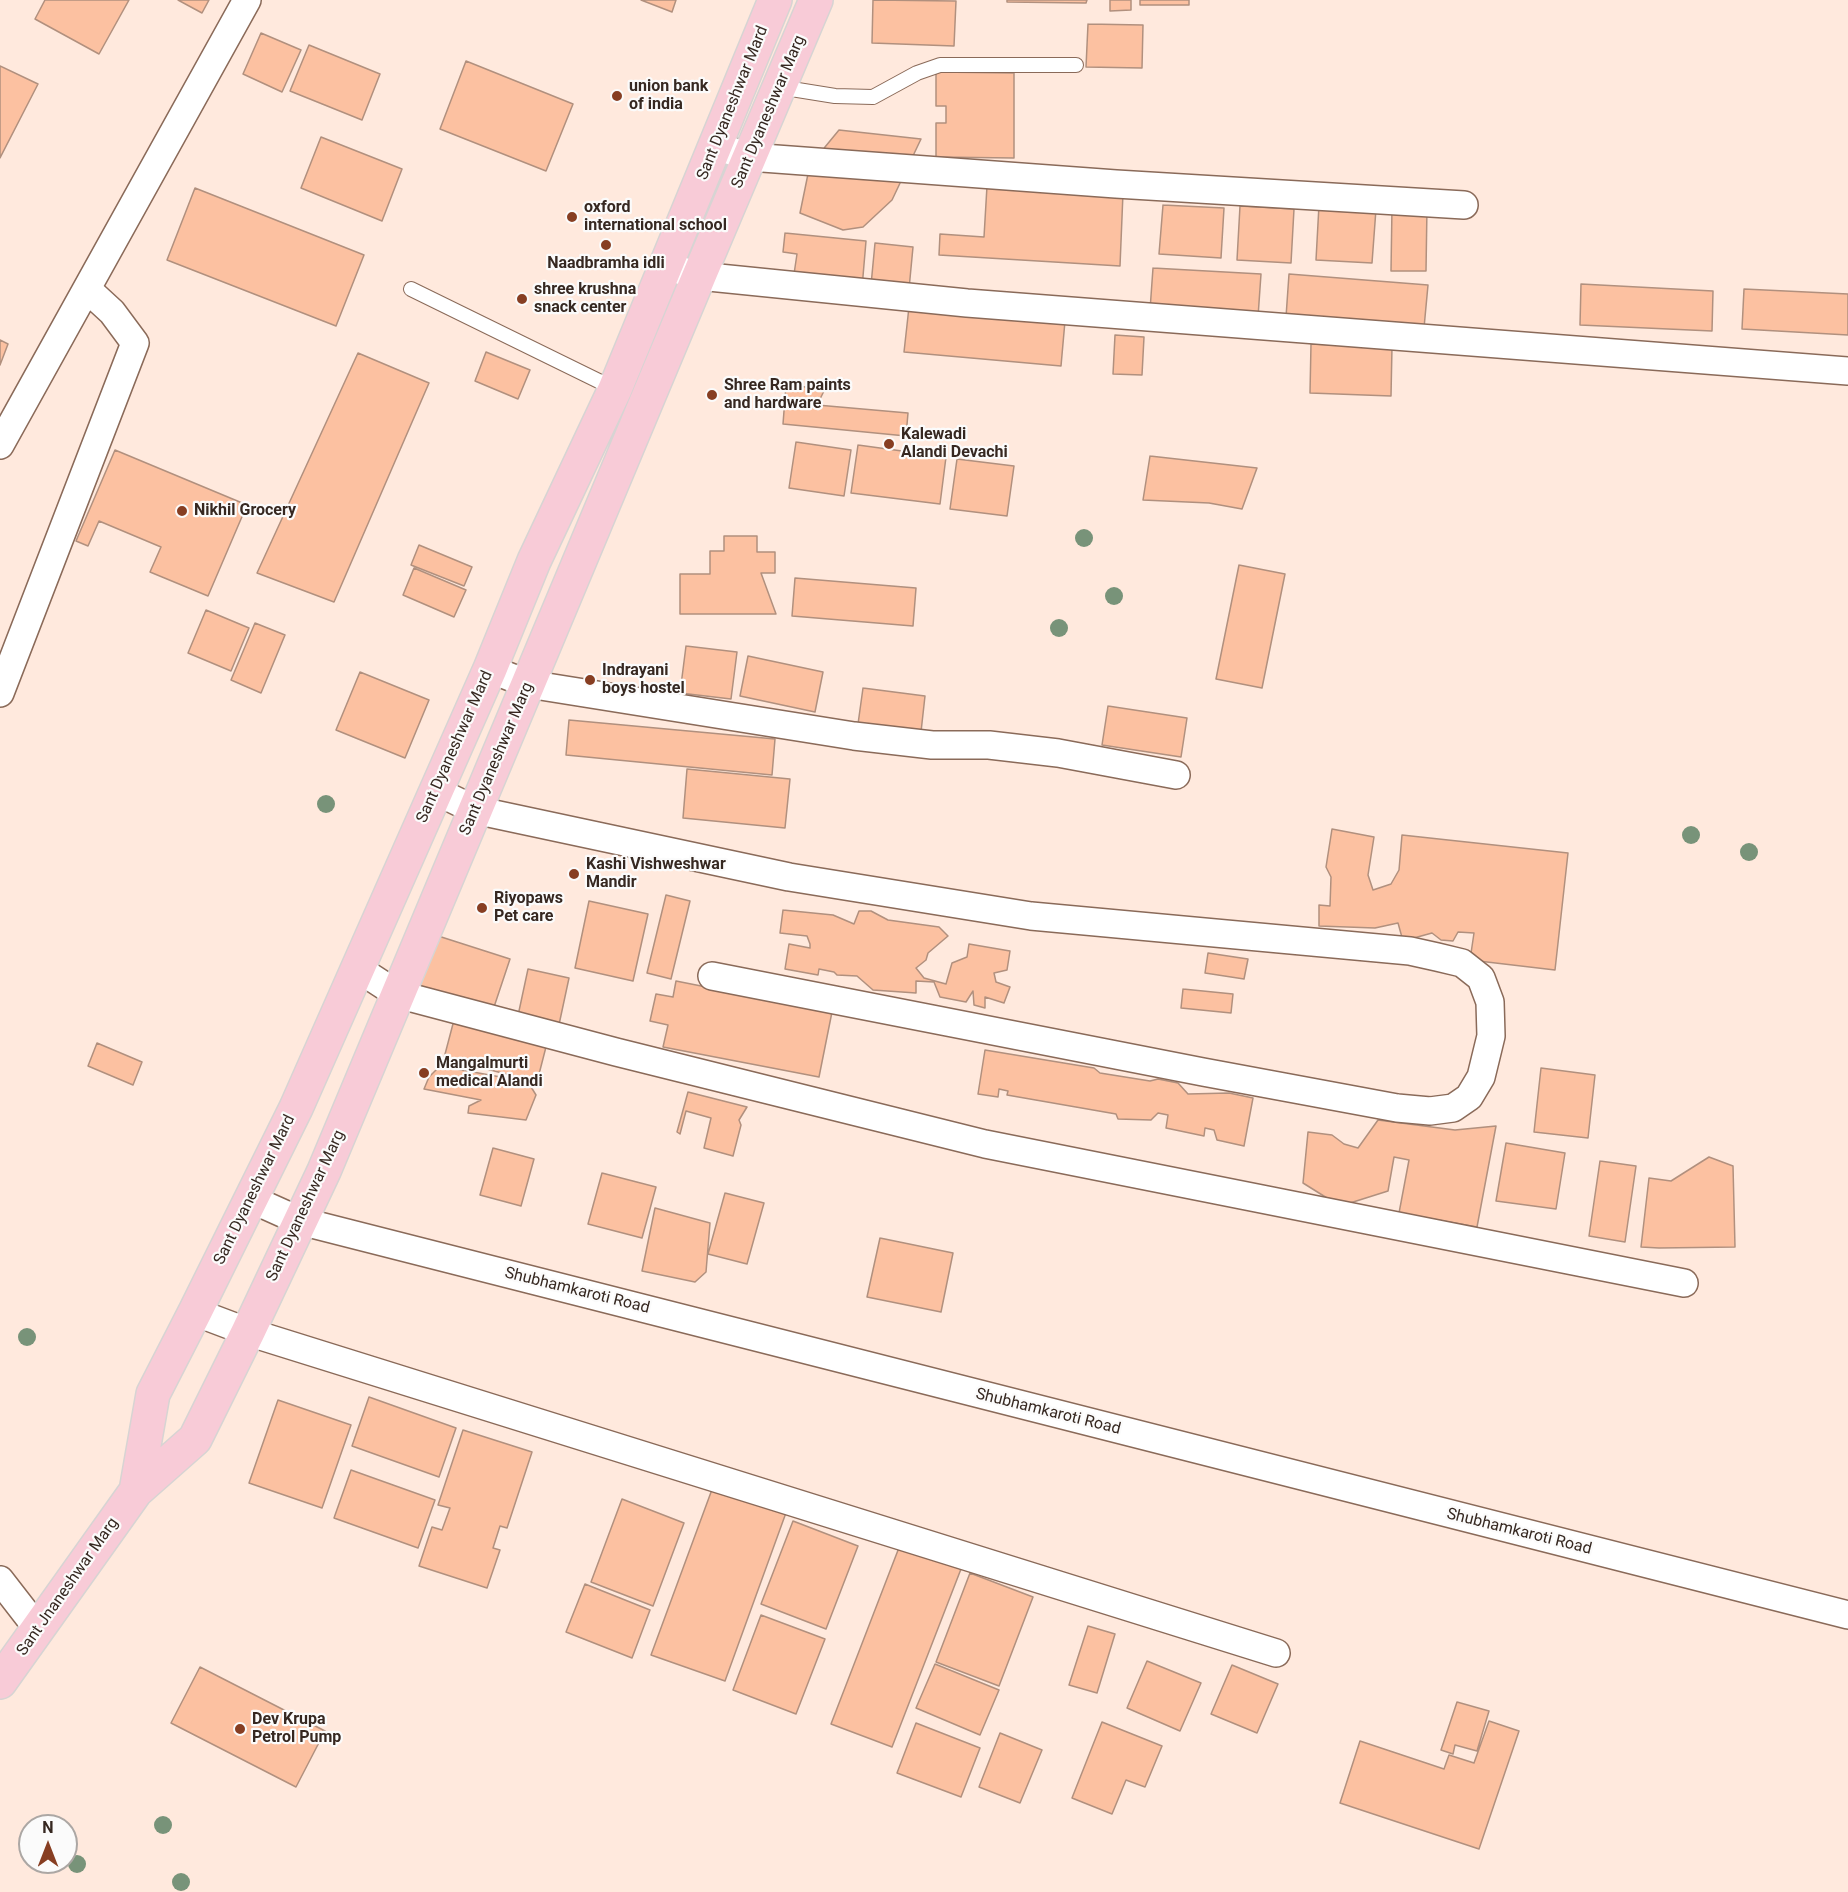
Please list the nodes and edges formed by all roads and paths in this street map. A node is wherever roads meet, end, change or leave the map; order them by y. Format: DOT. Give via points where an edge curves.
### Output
graph roads {
  1 [pos="247,0"];
  2 [pos="816,0"];
  3 [pos="772,8"];
  4 [pos="803,31"];
  5 [pos="1076,65"];
  6 [pos="779,87"];
  7 [pos="716,146"];
  8 [pos="749,157"];
  9 [pos="1464,205"];
  10 [pos="666,267"];
  11 [pos="699,276"];
  12 [pos="87,289"];
  13 [pos="411,289"];
  14 [pos="1848,371"];
  15 [pos="615,389"];
  16 [pos="0,445"];
  17 [pos="534,561"];
  18 [pos="572,579"];
  19 [pos="490,669"];
  20 [pos="528,684"];
  21 [pos="0,693"];
  22 [pos="1176,775"];
  23 [pos="436,791"];
  24 [pos="476,810"];
  25 [pos="357,968"];
  26 [pos="712,976"];
  27 [pos="397,994"];
  28 [pos="250,1199"];
  29 [pos="300,1221"];
  30 [pos="1684,1283"];
  31 [pos="195,1312"];
  32 [pos="248,1332"];
  33 [pos="136,1491"];
  34 [pos="0,1580"];
  35 [pos="1848,1616"];
  36 [pos="38,1629"];
  37 [pos="1276,1653"];
  38 [pos="0,1682"];
  1 -- 12 [label="street"];
  2 -- 4 [label="main road, Sant Dyaneshwar Marg"];
  3 -- 4 [label="main road"];
  3 -- 7 [label="main road, Sant Dyaneshwar Mard"];
  4 -- 6 [label="main road, Sant Dyaneshwar Marg"];
  5 -- 6 [label="lane" via="940,65 873,97 835,96"];
  6 -- 8 [label="main road, Sant Dyaneshwar Marg"];
  7 -- 8 [label="street"];
  7 -- 10 [label="main road, Sant Dyaneshwar Mard"];
  8 -- 9 [label="street"];
  8 -- 11 [label="main road, Sant Dyaneshwar Marg"];
  10 -- 11 [label="street"];
  10 -- 15 [label="main road, Sant Dyaneshwar Mard"];
  11 -- 14 [label="street" via="967,303"];
  11 -- 18 [label="main road, Sant Dyaneshwar Marg"];
  12 -- 16 [label="street"];
  12 -- 21 [label="street" via="112,312 135,343"];
  13 -- 15 [label="lane"];
  15 -- 17 [label="main road, Sant Dyaneshwar Mard"];
  17 -- 18 [label="main road"];
  17 -- 19 [label="main road, Sant Dyaneshwar Mard"];
  18 -- 20 [label="main road, Sant Dyaneshwar Marg"];
  19 -- 20 [label="street"];
  19 -- 23 [label="main road, Sant Dyaneshwar Mard"];
  20 -- 22 [label="street" via="854,736 1058,753"];
  20 -- 24 [label="main road, Sant Dyaneshwar Marg"];
  23 -- 24 [label="street"];
  23 -- 25 [label="main road, Sant Dyaneshwar Mard"];
  24 -- 26 [label="street" via="789,877 1031,916 1399,950 1437,957 1462,963 1480,978 1490,1002 1491,1036 1480,1077 1469,1097 1453,1108 1430,1111 1203,1072"];
  24 -- 27 [label="main road, Sant Dyaneshwar Marg"];
  25 -- 27 [label="street"];
  25 -- 28 [label="main road, Sant Dyaneshwar Mard" via="296,1108"];
  27 -- 29 [label="main road, Sant Dyaneshwar Marg"];
  27 -- 30 [label="street" via="985,1144"];
  28 -- 29 [label="street, Shubhamkaroti Road"];
  28 -- 31 [label="main road, Sant Dyaneshwar Mard"];
  29 -- 32 [label="main road, Sant Dyaneshwar Marg"];
  29 -- 35 [label="street, Shubhamkaroti Road"];
  31 -- 32 [label="street"];
  31 -- 33 [label="main road, Sant Dyaneshwar Mard" via="153,1394"];
  32 -- 33 [label="main road, Sant Dyaneshwar Marg" via="195,1439"];
  32 -- 37 [label="street"];
  33 -- 36 [label="main road, Sant Jnaneshwar Marg"];
  34 -- 36 [label="street"];
  36 -- 38 [label="main road, Sant Jnaneshwar Marg"];
}
